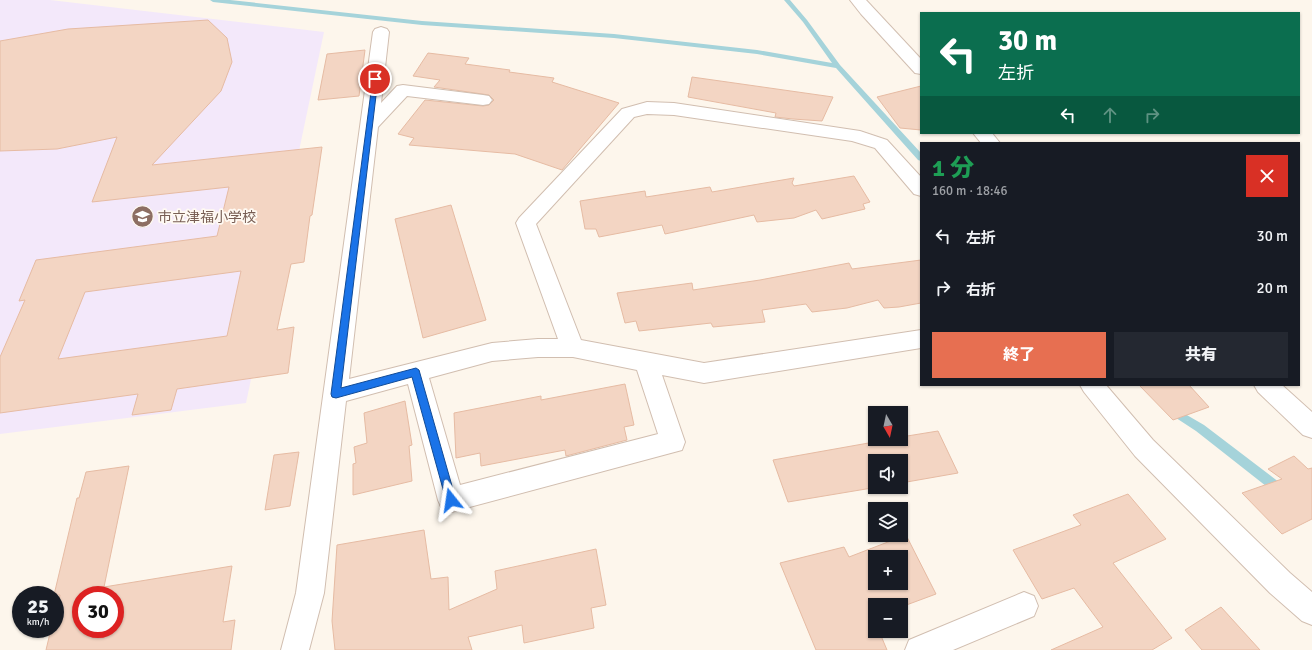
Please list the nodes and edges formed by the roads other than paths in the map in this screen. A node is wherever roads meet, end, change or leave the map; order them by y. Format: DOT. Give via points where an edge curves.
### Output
graph roads {
  1 [pos="858,0"];
  2 [pos="381,32"];
  3 [pos="920,68"];
  4 [pos="483,100"];
  5 [pos="369,126"];
  6 [pos="983,134"];
  7 [pos="990,142"];
  8 [pos="920,188"];
  9 [pos="920,339"];
  10 [pos="574,348"];
  11 [pos="646,362"];
  12 [pos="416,372"];
  13 [pos="1093,386"];
  14 [pos="1267,386"];
  15 [pos="336,394"];
  16 [pos="1312,427"];
  17 [pos="1024,606"];
  18 [pos="1312,611"];
  19 [pos="295,650"];
  20 [pos="919,650"];
  1 -- 3 [label="street"];
  2 -- 5 [label="street"];
  4 -- 5 [label="street" via="403,90"];
  5 -- 15 [label="street"];
  6 -- 7 [label="street"];
  8 -- 10 [label="street" via="881,144 854,135 674,109 647,108 628,113 526,223"];
  9 -- 11 [label="street" via="704,373"];
  10 -- 11 [label="street"];
  10 -- 12 [label="street" via="492,352"];
  11 -- 12 [label="street" via="673,442 451,500"];
  12 -- 15 [label="street"];
  13 -- 18 [label="street" via="1144,448 1280,583"];
  14 -- 16 [label="street"];
  15 -- 19 [label="street" via="310,594"];
  17 -- 20 [label="street"];
}
